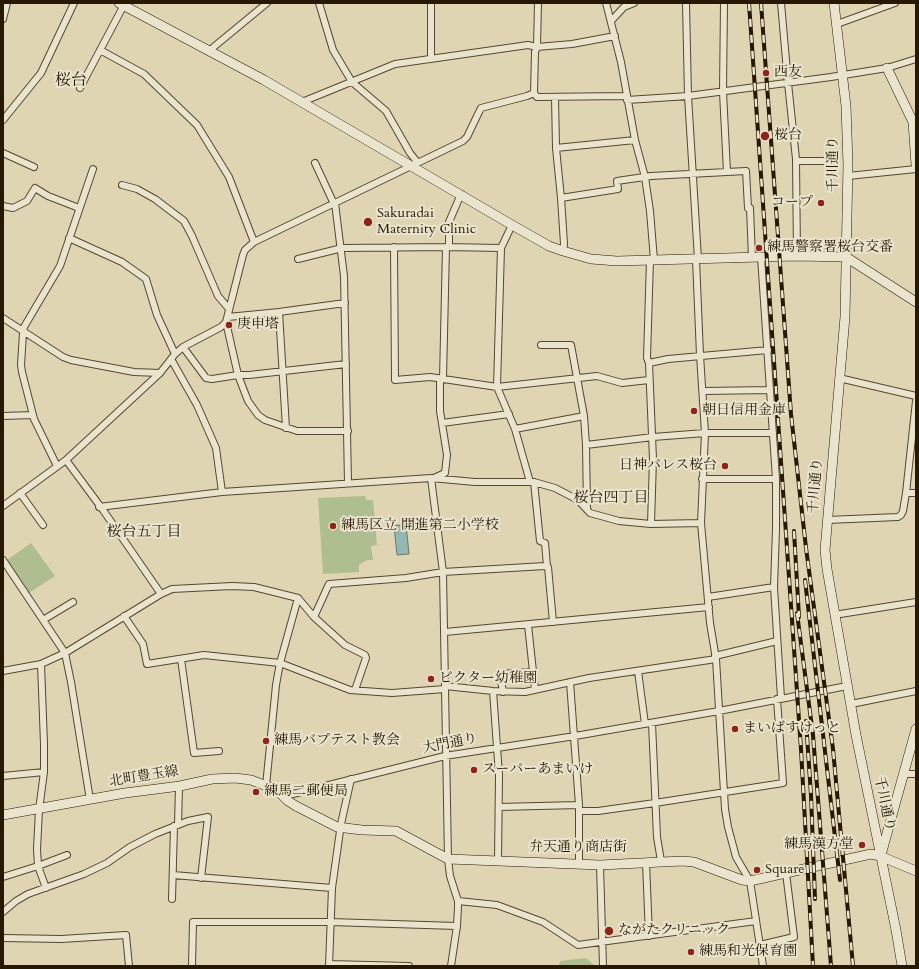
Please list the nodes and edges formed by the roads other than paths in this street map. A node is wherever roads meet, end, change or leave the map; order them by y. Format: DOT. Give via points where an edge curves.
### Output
graph roads {
  1 [pos="7,3"];
  2 [pos="74,3"];
  3 [pos="267,3"];
  4 [pos="319,3"];
  5 [pos="431,3"];
  6 [pos="538,3"];
  7 [pos="606,3"];
  8 [pos="634,3"];
  9 [pos="686,3"];
  10 [pos="724,3"];
  11 [pos="781,3"];
  12 [pos="834,3"];
  13 [pos="895,3"];
  14 [pos="122,4"];
  15 [pos="3,15"];
  16 [pos="611,21"];
  17 [pos="837,24"];
  18 [pos="615,36"];
  19 [pos="537,47"];
  20 [pos="100,50"];
  21 [pos="210,50"];
  22 [pos="431,59"];
  23 [pos="916,59"];
  24 [pos="887,68"];
  25 [pos="843,76"];
  26 [pos="352,82"];
  27 [pos="788,83"];
  28 [pos="80,88"];
  29 [pos="723,92"];
  30 [pos="534,93"];
  31 [pos="688,96"];
  32 [pos="555,97"];
  33 [pos="627,98"];
  34 [pos="302,102"];
  35 [pos="3,120"];
  36 [pos="915,122"];
  37 [pos="635,140"];
  38 [pos="556,148"];
  39 [pos="3,153"];
  40 [pos="796,161"];
  41 [pos="823,161"];
  42 [pos="315,163"];
  43 [pos="415,164"];
  44 [pos="916,165"];
  45 [pos="34,167"];
  46 [pos="916,168"];
  47 [pos="93,169"];
  48 [pos="727,172"];
  49 [pos="693,173"];
  50 [pos="848,176"];
  51 [pos="645,177"];
  52 [pos="122,185"];
  53 [pos="461,194"];
  54 [pos="561,198"];
  55 [pos="335,204"];
  56 [pos="3,206"];
  57 [pos="79,208"];
  58 [pos="512,225"];
  59 [pos="69,238"];
  60 [pos="254,242"];
  61 [pos="394,247"];
  62 [pos="447,247"];
  63 [pos="342,248"];
  64 [pos="501,248"];
  65 [pos="563,251"];
  66 [pos="796,256"];
  67 [pos="756,257"];
  68 [pos="846,257"];
  69 [pos="298,259"];
  70 [pos="697,259"];
  71 [pos="652,260"];
  72 [pos="916,302"];
  73 [pos="345,303"];
  74 [pos="229,309"];
  75 [pos="280,312"];
  76 [pos="3,318"];
  77 [pos="227,320"];
  78 [pos="23,331"];
  79 [pos="541,345"];
  80 [pos="183,347"];
  81 [pos="768,350"];
  82 [pos="700,355"];
  83 [pos="173,356"];
  84 [pos="649,363"];
  85 [pos="346,364"];
  86 [pos="283,371"];
  87 [pos="160,373"];
  88 [pos="238,375"];
  89 [pos="441,378"];
  90 [pos="839,378"];
  91 [pos="578,379"];
  92 [pos="649,380"];
  93 [pos="497,387"];
  94 [pos="770,390"];
  95 [pos="703,391"];
  96 [pos="916,396"];
  97 [pos="916,401"];
  98 [pos="509,414"];
  99 [pos="33,415"];
  100 [pos="3,416"];
  101 [pos="584,416"];
  102 [pos="442,422"];
  103 [pos="286,428"];
  104 [pos="515,429"];
  105 [pos="348,431"];
  106 [pos="705,433"];
  107 [pos="773,433"];
  108 [pos="653,437"];
  109 [pos="586,444"];
  110 [pos="66,460"];
  111 [pos="57,466"];
  112 [pos="433,478"];
  113 [pos="702,479"];
  114 [pos="776,479"];
  115 [pos="532,482"];
  116 [pos="348,483"];
  117 [pos="222,492"];
  118 [pos="20,493"];
  119 [pos="906,493"];
  120 [pos="916,494"];
  121 [pos="3,506"];
  122 [pos="99,507"];
  123 [pos="587,509"];
  124 [pos="827,520"];
  125 [pos="701,523"];
  126 [pos="652,524"];
  127 [pos="43,525"];
  128 [pos="3,560"];
  129 [pos="547,566"];
  130 [pos="444,572"];
  131 [pos="774,587"];
  132 [pos="161,594"];
  133 [pos="708,597"];
  134 [pos="298,598"];
  135 [pos="73,602"];
  136 [pos="916,602"];
  137 [pos="709,607"];
  138 [pos="834,615"];
  139 [pos="124,616"];
  140 [pos="314,617"];
  141 [pos="43,620"];
  142 [pos="553,622"];
  143 [pos="528,625"];
  144 [pos="445,632"];
  145 [pos="777,641"];
  146 [pos="64,652"];
  147 [pos="716,658"];
  148 [pos="181,659"];
  149 [pos="41,664"];
  150 [pos="280,664"];
  151 [pos="3,671"];
  152 [pos="638,671"];
  153 [pos="533,672"];
  154 [pos="570,682"];
  155 [pos="847,686"];
  156 [pos="445,688"];
  157 [pos="355,690"];
  158 [pos="535,690"];
  159 [pos="916,691"];
  160 [pos="493,692"];
  161 [pos="503,692"];
  162 [pos="779,699"];
  163 [pos="850,704"];
  164 [pos="719,711"];
  165 [pos="648,723"];
  166 [pos="916,729"];
  167 [pos="575,736"];
  168 [pos="497,747"];
  169 [pos="219,750"];
  170 [pos="445,756"];
  171 [pos="44,772"];
  172 [pos="904,774"];
  173 [pos="916,774"];
  174 [pos="3,776"];
  175 [pos="351,779"];
  176 [pos="179,786"];
  177 [pos="266,786"];
  178 [pos="724,792"];
  179 [pos="285,798"];
  180 [pos="90,800"];
  181 [pos="655,804"];
  182 [pos="499,807"];
  183 [pos="579,808"];
  184 [pos="39,810"];
  185 [pos="3,815"];
  186 [pos="176,826"];
  187 [pos="340,828"];
  188 [pos="67,854"];
  189 [pos="880,856"];
  190 [pos="448,859"];
  191 [pos="498,860"];
  192 [pos="661,861"];
  193 [pos="646,862"];
  194 [pos="579,864"];
  195 [pos="600,864"];
  196 [pos="38,866"];
  197 [pos="916,871"];
  198 [pos="786,873"];
  199 [pos="173,876"];
  200 [pos="3,877"];
  201 [pos="202,878"];
  202 [pos="750,881"];
  203 [pos="46,888"];
  204 [pos="332,888"];
  205 [pos="172,899"];
  206 [pos="458,901"];
  207 [pos="3,912"];
  208 [pos="756,921"];
  209 [pos="330,922"];
  210 [pos="457,926"];
  211 [pos="649,936"];
  212 [pos="3,938"];
  213 [pos="603,941"];
  214 [pos="760,945"];
  215 [pos="329,965"];
  216 [pos="129,966"];
  217 [pos="192,966"];
  218 [pos="409,966"];
  219 [pos="451,966"];
  220 [pos="602,966"];
  221 [pos="763,966"];
  222 [pos="900,966"];
  1 -- 15 [label="street"];
  2 -- 35 [label="street" via="41,73"];
  3 -- 21 [label="street"];
  4 -- 26 [label="street" via="333,50"];
  5 -- 22 [label="street"];
  6 -- 19 [label="street"];
  7 -- 16 [label="street"];
  8 -- 16 [label="street" via="624,7"];
  9 -- 31 [label="street"];
  10 -- 29 [label="street"];
  11 -- 27 [label="street"];
  12 -- 17 [label="main road, 千川通り"];
  13 -- 17 [label="street"];
  14 -- 20 [label="street"];
  14 -- 21 [label="main road"];
  16 -- 18 [label="street"];
  17 -- 25 [label="main road, 千川通り"];
  18 -- 19 [label="street"];
  18 -- 33 [label="street"];
  19 -- 22 [label="street" via="528,45"];
  19 -- 30 [label="street"];
  20 -- 28 [label="street"];
  20 -- 60 [label="street" via="144,74 198,125 229,177"];
  21 -- 34 [label="main road"];
  22 -- 26 [label="street" via="395,64"];
  23 -- 24 [label="street"];
  24 -- 25 [label="street"];
  24 -- 36 [label="main road"];
  25 -- 27 [label="street"];
  25 -- 50 [label="main road, 千川通り" via="848,126"];
  26 -- 34 [label="street"];
  26 -- 43 [label="street" via="386,111"];
  27 -- 29 [label="street"];
  27 -- 40 [label="street"];
  29 -- 31 [label="street"];
  29 -- 48 [label="street"];
  30 -- 32 [label="street" via="538,97"];
  30 -- 43 [label="street" via="481,108 463,141"];
  31 -- 33 [label="street"];
  31 -- 49 [label="street"];
  32 -- 33 [label="street"];
  32 -- 38 [label="street"];
  33 -- 37 [label="street"];
  34 -- 43 [label="main road"];
  36 -- 44 [label="main road"];
  37 -- 38 [label="street"];
  37 -- 51 [label="street"];
  38 -- 54 [label="street"];
  39 -- 45 [label="street"];
  40 -- 41 [label="street"];
  40 -- 66 [label="street"];
  42 -- 55 [label="street"];
  43 -- 53 [label="main road"];
  43 -- 55 [label="street"];
  46 -- 50 [label="street"];
  47 -- 57 [label="street"];
  48 -- 49 [label="street"];
  48 -- 67 [label="street" via="746,171"];
  49 -- 51 [label="street"];
  49 -- 70 [label="street"];
  50 -- 68 [label="main road, 千川通り"];
  51 -- 54 [label="street" via="617,181 618,190"];
  51 -- 71 [label="street" via="650,211"];
  52 -- 74 [label="street" via="137,189 155,199 184,221 218,296"];
  53 -- 58 [label="main road"];
  53 -- 62 [label="street" via="449,222"];
  54 -- 65 [label="street"];
  55 -- 60 [label="street"];
  55 -- 63 [label="street"];
  56 -- 57 [label="street" via="13,208 27,201 35,188"];
  57 -- 59 [label="street"];
  58 -- 64 [label="street"];
  58 -- 65 [label="main road"];
  59 -- 78 [label="street" via="60,266"];
  59 -- 83 [label="street" via="122,262 146,278"];
  60 -- 74 [label="street" via="243,255"];
  61 -- 62 [label="street"];
  61 -- 63 [label="street"];
  61 -- 89 [label="street" via="395,380"];
  62 -- 64 [label="street"];
  62 -- 89 [label="street"];
  63 -- 69 [label="street"];
  63 -- 73 [label="street"];
  64 -- 93 [label="street"];
  65 -- 71 [label="main road" via="591,259"];
  66 -- 67 [label="main road"];
  66 -- 68 [label="main road"];
  67 -- 70 [label="main road"];
  67 -- 81 [label="street"];
  68 -- 72 [label="main road"];
  68 -- 90 [label="main road, 千川通り" via="845,317"];
  70 -- 71 [label="main road"];
  70 -- 82 [label="street"];
  71 -- 84 [label="street" via="647,358"];
  73 -- 75 [label="street"];
  73 -- 85 [label="street"];
  74 -- 77 [label="street"];
  75 -- 77 [label="street"];
  75 -- 86 [label="street"];
  76 -- 78 [label="street"];
  77 -- 80 [label="street" via="221,327"];
  77 -- 88 [label="street"];
  78 -- 87 [label="street" via="71,360 134,372"];
  78 -- 99 [label="street" via="21,365"];
  79 -- 91 [label="street" via="571,345"];
  80 -- 83 [label="street"];
  80 -- 88 [label="street" via="206,378 212,380"];
  81 -- 82 [label="street"];
  81 -- 94 [label="street"];
  82 -- 84 [label="street"];
  82 -- 95 [label="street"];
  83 -- 87 [label="street"];
  83 -- 117 [label="street" via="216,448"];
  84 -- 92 [label="street"];
  85 -- 86 [label="street"];
  85 -- 105 [label="street"];
  86 -- 88 [label="street"];
  86 -- 103 [label="street"];
  87 -- 110 [label="street"];
  88 -- 103 [label="street" via="248,401 258,415"];
  89 -- 93 [label="street"];
  89 -- 102 [label="street"];
  90 -- 96 [label="street"];
  90 -- 124 [label="main road, 千川通り"];
  91 -- 92 [label="street" via="597,376 622,383"];
  91 -- 93 [label="street"];
  91 -- 101 [label="street"];
  92 -- 108 [label="street"];
  93 -- 98 [label="street"];
  94 -- 95 [label="street"];
  94 -- 107 [label="street"];
  95 -- 106 [label="street"];
  97 -- 119 [label="street"];
  98 -- 102 [label="street"];
  98 -- 104 [label="street"];
  99 -- 100 [label="street"];
  99 -- 111 [label="street"];
  101 -- 104 [label="street"];
  101 -- 109 [label="street"];
  102 -- 112 [label="street" via="447,455 446,469 445,473"];
  103 -- 105 [label="street" via="297,431"];
  104 -- 115 [label="street"];
  105 -- 116 [label="street"];
  106 -- 107 [label="street"];
  106 -- 108 [label="street"];
  106 -- 113 [label="street"];
  107 -- 114 [label="street"];
  108 -- 109 [label="street"];
  108 -- 126 [label="street"];
  109 -- 123 [label="street"];
  110 -- 111 [label="street"];
  110 -- 122 [label="street"];
  111 -- 118 [label="street"];
  112 -- 115 [label="street" via="475,482"];
  112 -- 116 [label="street"];
  112 -- 130 [label="street"];
  113 -- 114 [label="street"];
  113 -- 125 [label="street"];
  114 -- 131 [label="street"];
  115 -- 123 [label="street" via="555,488 578,500"];
  115 -- 129 [label="street" via="540,541 545,543"];
  116 -- 117 [label="street"];
  117 -- 122 [label="street"];
  118 -- 121 [label="street"];
  118 -- 127 [label="street"];
  119 -- 120 [label="street"];
  119 -- 124 [label="street" via="903,511 898,517"];
  122 -- 132 [label="street"];
  123 -- 126 [label="street" via="590,513 619,521"];
  124 -- 138 [label="main road, 千川通り" via="825,550"];
  125 -- 126 [label="street"];
  125 -- 133 [label="street"];
  128 -- 141 [label="street"];
  129 -- 130 [label="street"];
  129 -- 142 [label="street"];
  130 -- 140 [label="street" via="406,578 329,584"];
  130 -- 144 [label="street"];
  131 -- 133 [label="street"];
  131 -- 145 [label="street"];
  132 -- 134 [label="street" via="172,589 232,586 254,587"];
  132 -- 139 [label="street"];
  133 -- 137 [label="street"];
  134 -- 140 [label="street"];
  134 -- 150 [label="street"];
  135 -- 141 [label="street"];
  136 -- 138 [label="street"];
  137 -- 142 [label="street"];
  137 -- 147 [label="street"];
  138 -- 155 [label="main road, 千川通り"];
  139 -- 146 [label="street"];
  139 -- 148 [label="street" via="143,644 147,664"];
  140 -- 157 [label="street" via="345,645 365,655"];
  141 -- 146 [label="street"];
  142 -- 143 [label="street"];
  143 -- 144 [label="street"];
  143 -- 153 [label="street"];
  144 -- 156 [label="street"];
  145 -- 147 [label="street"];
  145 -- 162 [label="street"];
  146 -- 149 [label="street"];
  146 -- 180 [label="street"];
  147 -- 152 [label="street"];
  147 -- 164 [label="street"];
  148 -- 150 [label="street" via="204,655"];
  148 -- 169 [label="street" via="194,753"];
  149 -- 151 [label="street"];
  149 -- 171 [label="street"];
  150 -- 157 [label="street"];
  150 -- 177 [label="street"];
  152 -- 154 [label="street"];
  152 -- 165 [label="street"];
  153 -- 158 [label="street"];
  153 -- 161 [label="street" via="500,674"];
  154 -- 158 [label="street"];
  154 -- 167 [label="street"];
  155 -- 162 [label="street, 大門通り"];
  155 -- 163 [label="main road, 千川通り"];
  156 -- 157 [label="street" via="392,693"];
  156 -- 160 [label="street"];
  156 -- 170 [label="street"];
  158 -- 161 [label="street"];
  159 -- 163 [label="street"];
  160 -- 161 [label="street"];
  160 -- 168 [label="street"];
  162 -- 164 [label="street, 大門通り"];
  162 -- 178 [label="street" via="783,783"];
  163 -- 189 [label="main road, 千川通り"];
  164 -- 165 [label="street, 大門通り"];
  164 -- 178 [label="street"];
  165 -- 167 [label="street, 大門通り"];
  165 -- 181 [label="street"];
  166 -- 172 [label="main road"];
  167 -- 168 [label="street, 大門通り"];
  167 -- 183 [label="street"];
  168 -- 170 [label="street, 大門通り"];
  168 -- 182 [label="street"];
  170 -- 175 [label="street, 大門通り"];
  170 -- 190 [label="street"];
  171 -- 174 [label="street"];
  171 -- 184 [label="street"];
  172 -- 173 [label="street"];
  172 -- 189 [label="main road"];
  175 -- 179 [label="street, 大門通り"];
  175 -- 187 [label="street"];
  176 -- 177 [label="main road, 北町豊玉線" via="212,779 235,778 251,780"];
  176 -- 180 [label="main road, 北町豊玉線"];
  176 -- 186 [label="street"];
  177 -- 179 [label="main road, 北町豊玉線" via="277,790"];
  178 -- 181 [label="street"];
  178 -- 202 [label="street" via="728,826 736,857"];
  179 -- 187 [label="main road, 弁天通り商店街" via="310,814"];
  180 -- 184 [label="main road, 北町豊玉線"];
  181 -- 183 [label="street" via="598,811"];
  181 -- 192 [label="street"];
  182 -- 183 [label="street"];
  182 -- 191 [label="street"];
  183 -- 194 [label="street"];
  184 -- 185 [label="main road, 北町豊玉線"];
  184 -- 196 [label="street"];
  186 -- 199 [label="street"];
  186 -- 201 [label="street" via="208,817"];
  186 -- 203 [label="street" via="130,847 107,864"];
  187 -- 190 [label="main road, 弁天通り商店街" via="396,831"];
  187 -- 204 [label="street"];
  188 -- 196 [label="street"];
  189 -- 197 [label="main road"];
  189 -- 198 [label="main road, 弁天通り商店街" via="871,854"];
  189 -- 222 [label="main road, 千川通り" via="896,930"];
  190 -- 191 [label="main road, 弁天通り商店街"];
  190 -- 206 [label="street"];
  191 -- 194 [label="main road, 弁天通り商店街"];
  192 -- 193 [label="main road, 弁天通り商店街"];
  192 -- 202 [label="main road, 弁天通り商店街" via="694,862"];
  193 -- 195 [label="main road, 弁天通り商店街"];
  193 -- 211 [label="street"];
  194 -- 195 [label="main road, 弁天通り商店街"];
  195 -- 213 [label="street"];
  196 -- 200 [label="street"];
  196 -- 203 [label="street"];
  198 -- 202 [label="main road, 弁天通り商店街"];
  198 -- 214 [label="street" via="794,937"];
  199 -- 201 [label="street"];
  199 -- 205 [label="street"];
  201 -- 204 [label="street"];
  202 -- 208 [label="street"];
  203 -- 207 [label="street" via="16,900"];
  204 -- 209 [label="street"];
  206 -- 210 [label="street"];
  206 -- 213 [label="street" via="497,905 543,922 578,945"];
  208 -- 211 [label="street"];
  208 -- 214 [label="street"];
  209 -- 210 [label="street"];
  209 -- 215 [label="street"];
  209 -- 217 [label="street" via="193,922"];
  210 -- 219 [label="street"];
  211 -- 213 [label="street"];
  212 -- 216 [label="street" via="61,939 126,935"];
  213 -- 220 [label="street"];
  214 -- 221 [label="street"];
  215 -- 218 [label="street"];
}
